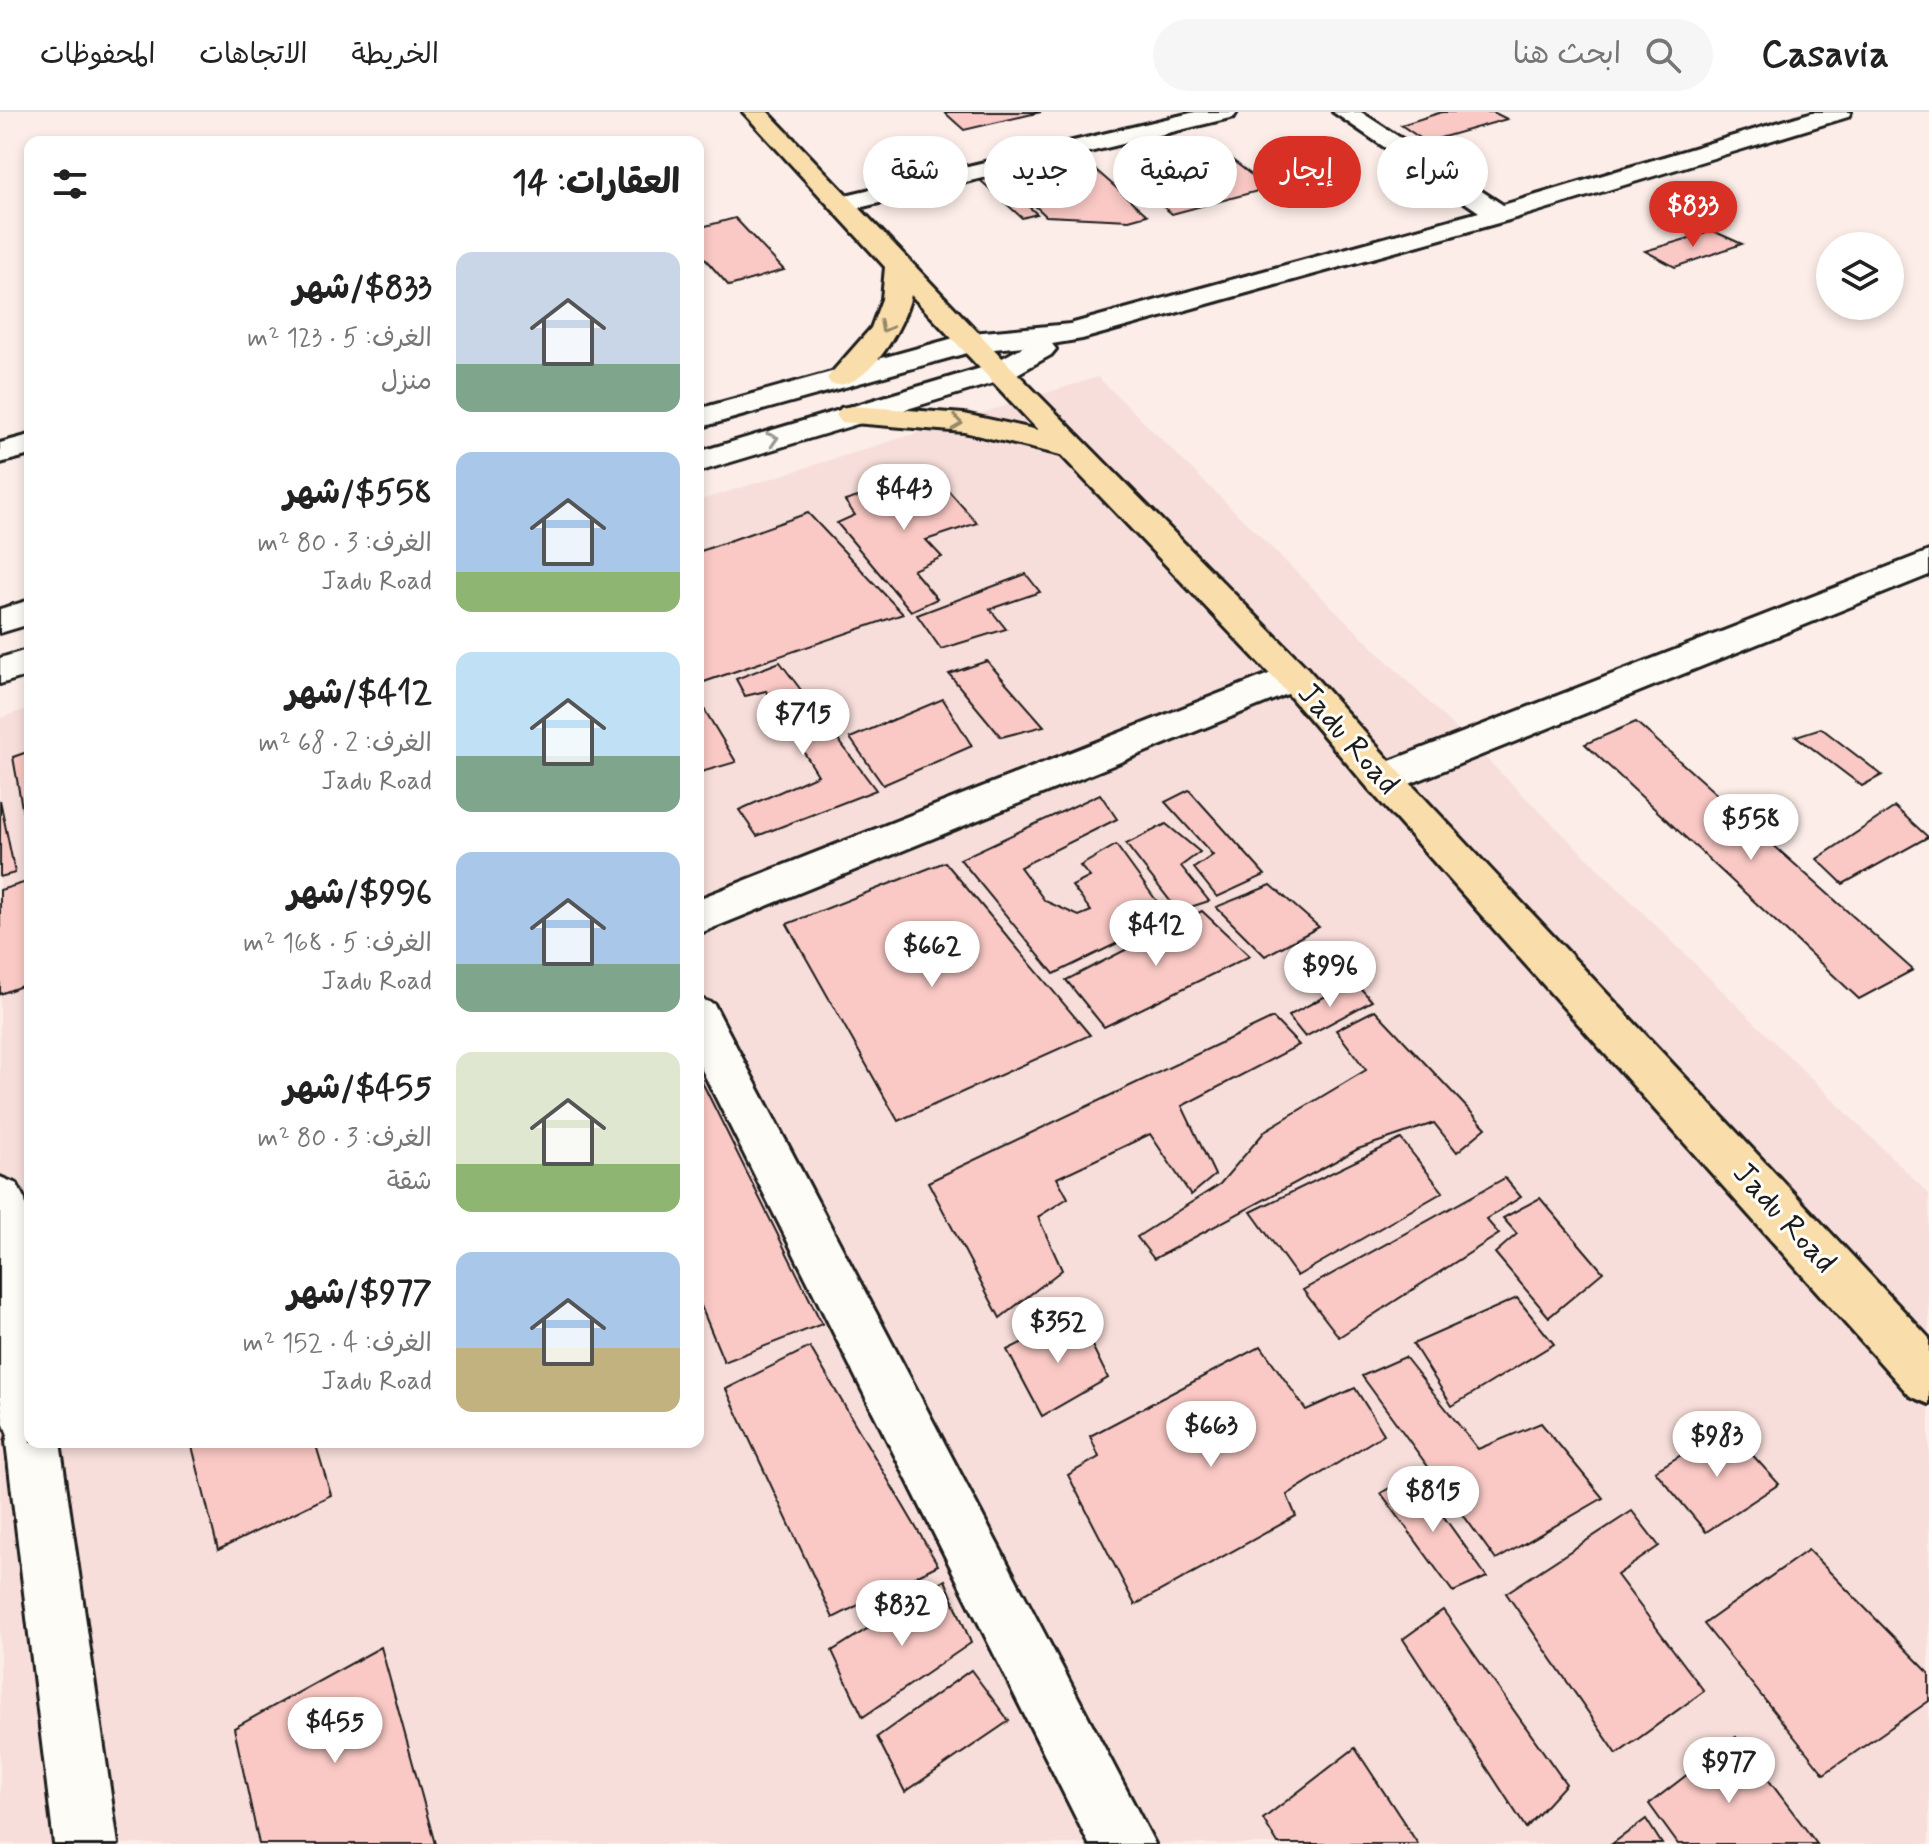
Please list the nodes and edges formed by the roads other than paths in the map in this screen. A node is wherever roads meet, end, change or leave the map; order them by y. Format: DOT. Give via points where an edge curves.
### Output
graph roads {
  1 [pos="755,112"];
  2 [pos="1225,112"];
  3 [pos="1345,112"];
  4 [pos="1839,112"];
  5 [pos="1720,122"];
  6 [pos="1741,141"];
  7 [pos="842,204"];
  8 [pos="1500,214"];
  9 [pos="899,263"];
  10 [pos="1072,333"];
  11 [pos="972,342"];
  12 [pos="999,372"];
  13 [pos="842,378"];
  14 [pos="852,415"];
  15 [pos="704,417"];
  16 [pos="24,447"];
  17 [pos="1073,448"];
  18 [pos="0,453"];
  19 [pos="704,460"];
  20 [pos="1929,562"];
  21 [pos="24,614"];
  22 [pos="0,621"];
  23 [pos="24,664"];
  24 [pos="0,671"];
  25 [pos="1294,677"];
  26 [pos="1383,779"];
  27 [pos="704,915"];
  28 [pos="704,1029"];
  29 [pos="24,1190"];
  30 [pos="0,1200"];
  31 [pos="1929,1377"];
  32 [pos="24,1378"];
  33 [pos="34,1448"];
  34 [pos="86,1844"];
  35 [pos="1123,1844"];
  1 -- 7 [label="highway, Jadu Road"];
  2 -- 7 [label="street"];
  3 -- 8 [label="street"];
  4 -- 6 [label="street"];
  5 -- 6 [label="street"];
  6 -- 8 [label="street"];
  7 -- 9 [label="highway, Jadu Road"];
  8 -- 10 [label="street"];
  9 -- 11 [label="highway, Jadu Road"];
  9 -- 13 [label="highway, one-way" via="900,285 884,332"];
  10 -- 11 [label="street"];
  10 -- 12 [label="street"];
  11 -- 12 [label="highway, Jadu Road"];
  11 -- 13 [label="street"];
  12 -- 14 [label="street"];
  12 -- 17 [label="highway, Jadu Road"];
  13 -- 15 [label="street"];
  14 -- 17 [label="highway, one-way" via="964,423"];
  19 -- 14 [label="street, one-way"];
  16 -- 18 [label="street"];
  17 -- 25 [label="highway, Jadu Road"];
  20 -- 26 [label="street"];
  21 -- 22 [label="street"];
  23 -- 24 [label="street"];
  25 -- 26 [label="highway, Jadu Road"];
  25 -- 27 [label="street"];
  26 -- 31 [label="highway, Jadu Road"];
  28 -- 35 [label="street"];
  29 -- 30 [label="street"];
  30 -- 32 [label="street"];
  33 -- 34 [label="street"];
}
